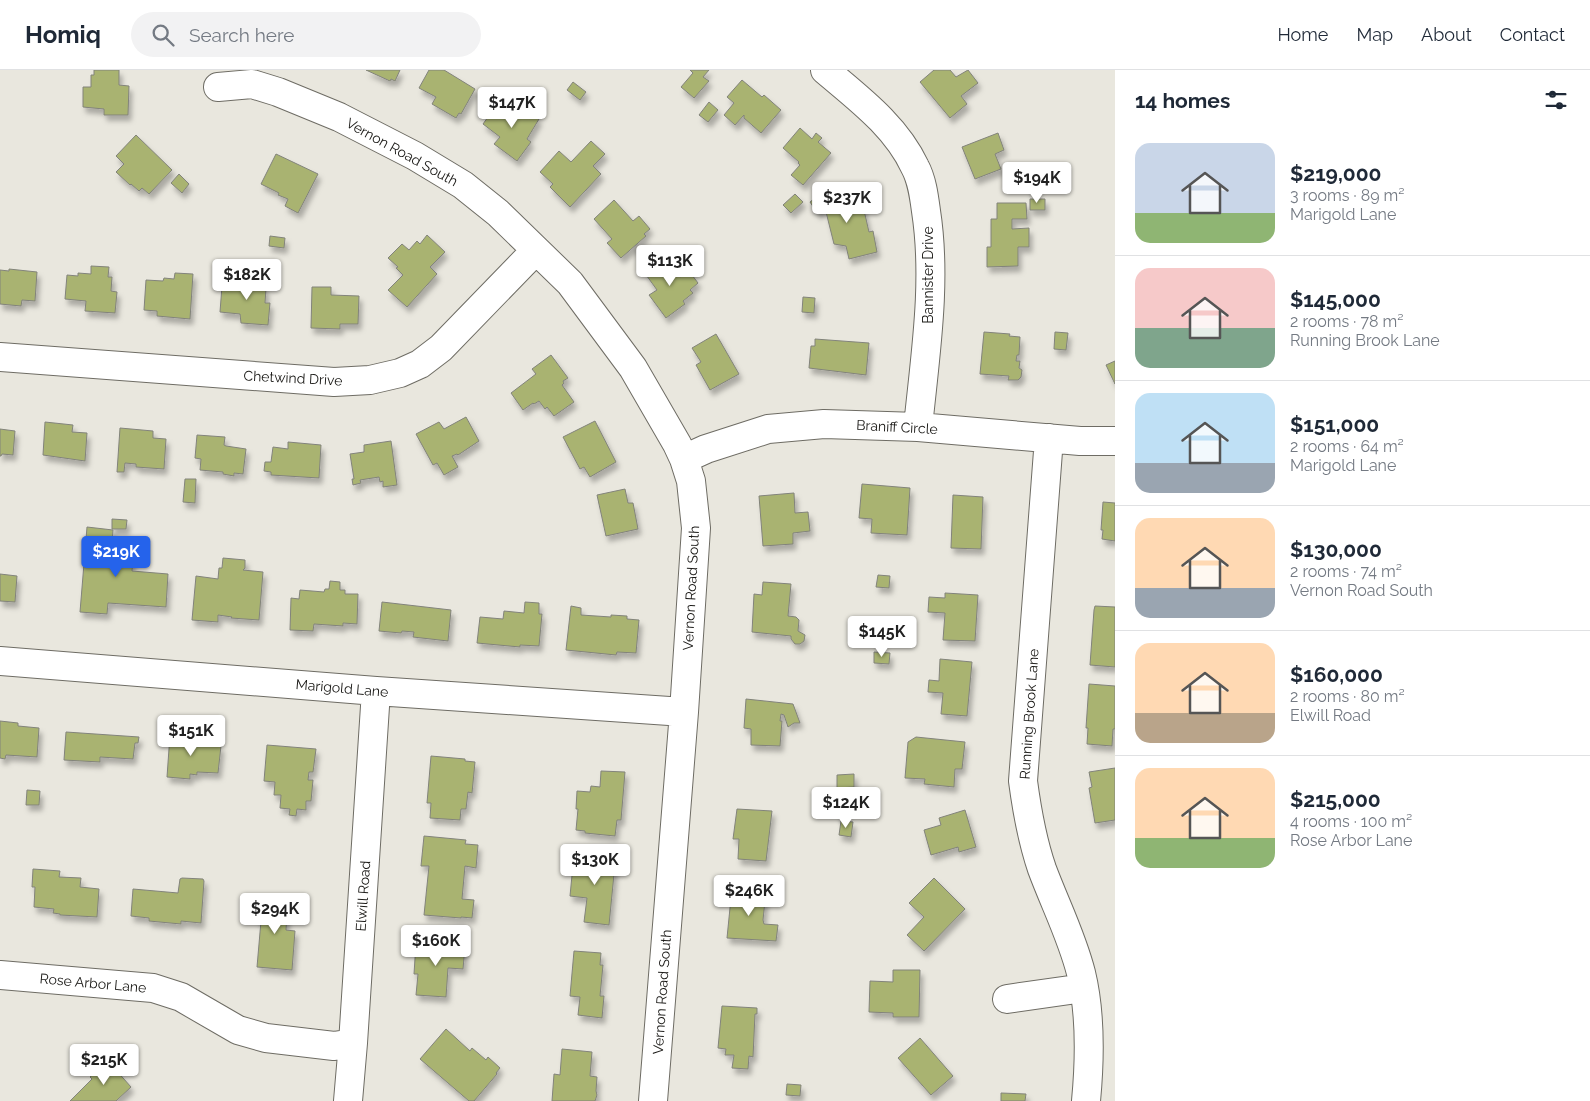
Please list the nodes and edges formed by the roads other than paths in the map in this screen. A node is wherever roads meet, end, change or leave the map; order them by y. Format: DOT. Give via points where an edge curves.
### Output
graph roads {
  1 [pos="825,70"];
  2 [pos="218,87"];
  3 [pos="536,250"];
  4 [pos="0,357"];
  5 [pos="918,427"];
  6 [pos="1049,438"];
  7 [pos="1115,441"];
  8 [pos="684,459"];
  9 [pos="0,661"];
  10 [pos="376,691"];
  11 [pos="684,712"];
  12 [pos="0,975"];
  13 [pos="1084,988"];
  14 [pos="1007,999"];
  15 [pos="353,1043"];
  16 [pos="348,1101"];
  17 [pos="653,1101"];
  18 [pos="1086,1101"];
  1 -- 5 [label="street, Bannister Drive" via="876,114 891,132 915,167 923,190 930,233 930,312"];
  2 -- 3 [label="street, Vernon Road South" via="252,84 339,117 463,185"];
  3 -- 4 [label="street, Chetwind Drive" via="441,348 420,364 370,380 334,382"];
  3 -- 8 [label="street, Vernon Road South" via="570,283 633,368"];
  5 -- 6 [label="street, Braniff Circle"];
  5 -- 8 [label="street, Braniff Circle" via="824,424 768,429"];
  6 -- 7 [label="street, Braniff Circle"];
  6 -- 13 [label="street, Running Brook Lane" via="1023,780 1028,821"];
  8 -- 11 [label="street, Vernon Road South" via="691,481 696,528"];
  9 -- 10 [label="street, Marigold Lane"];
  10 -- 11 [label="street, Marigold Lane"];
  10 -- 15 [label="street, Elwill Road"];
  11 -- 17 [label="street, Vernon Road South"];
  12 -- 15 [label="street, Rose Arbor Lane" via="153,988 181,997 238,1030 266,1038 334,1046"];
  13 -- 14 [label="street"];
  13 -- 18 [label="street, Running Brook Lane" via="1090,1057"];
  15 -- 16 [label="street, Elwill Road"];
}
